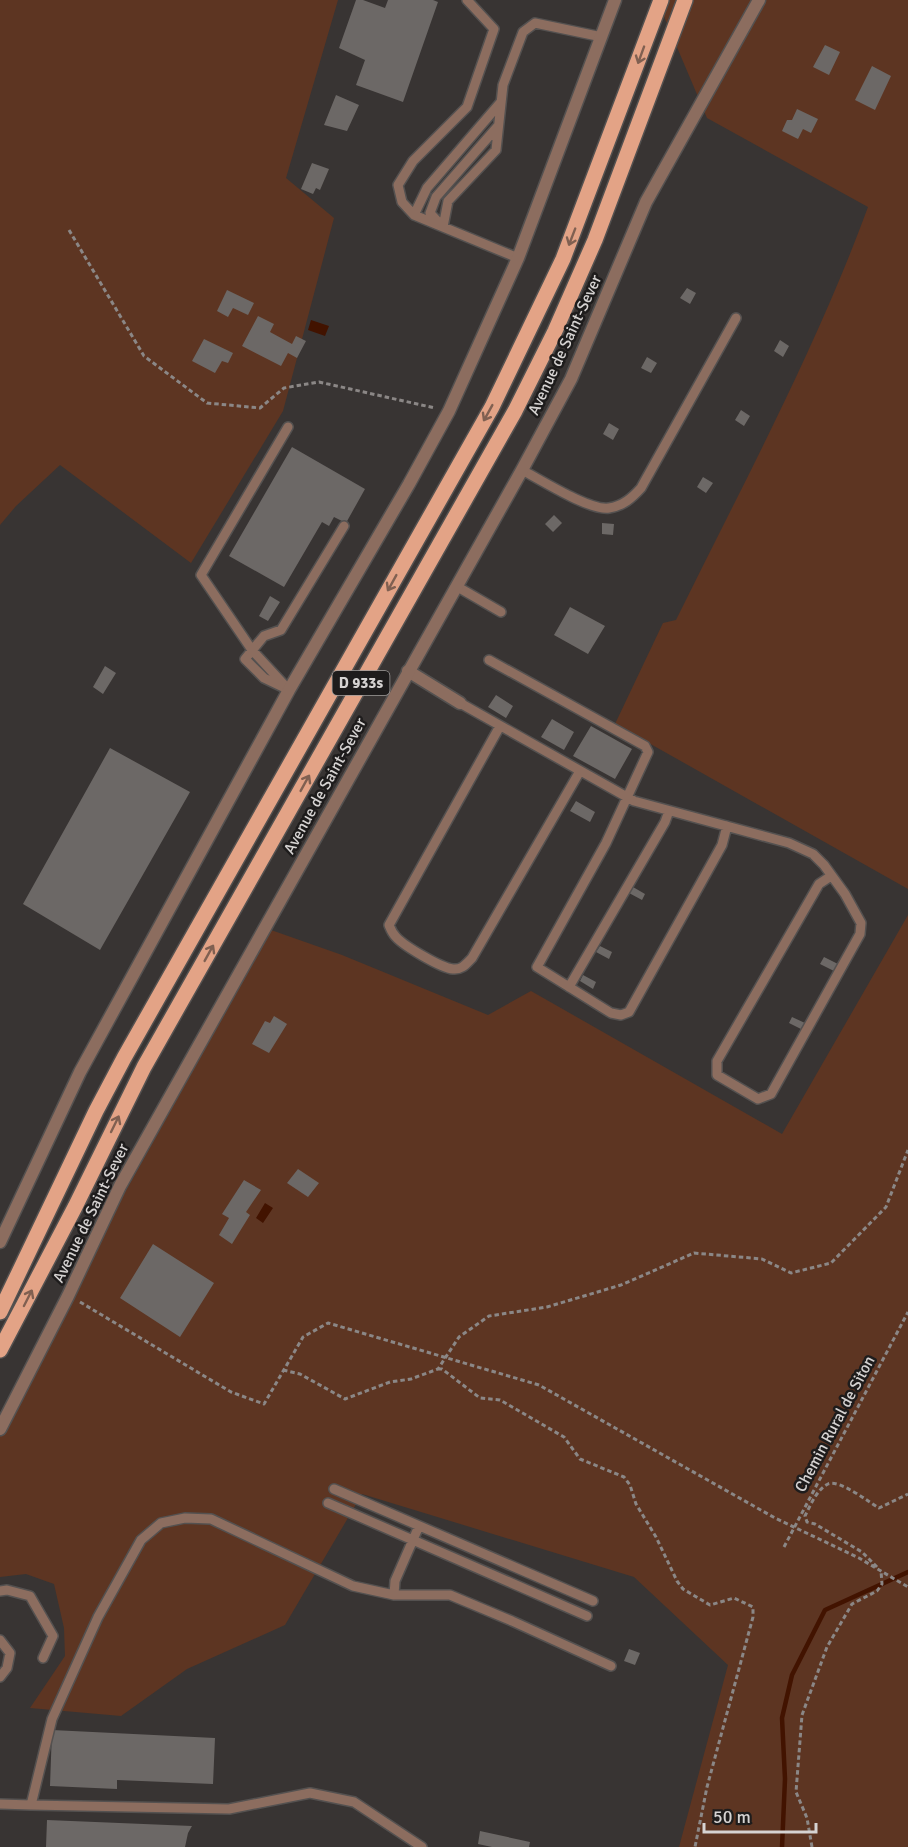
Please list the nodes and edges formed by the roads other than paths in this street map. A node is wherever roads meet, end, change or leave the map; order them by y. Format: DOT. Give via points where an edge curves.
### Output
graph roads {
  1 [pos="467,0"];
  2 [pos="615,0"];
  3 [pos="661,0"];
  4 [pos="685,0"];
  5 [pos="759,0"];
  6 [pos="602,37"];
  7 [pos="501,102"];
  8 [pos="499,125"];
  9 [pos="414,215"];
  10 [pos="443,227"];
  11 [pos="518,258"];
  12 [pos="736,318"];
  13 [pos="288,428"];
  14 [pos="522,470"];
  15 [pos="344,526"];
  16 [pos="456,586"];
  17 [pos="501,612"];
  18 [pos="252,650"];
  19 [pos="489,660"];
  20 [pos="408,671"];
  21 [pos="289,690"];
  22 [pos="460,703"];
  23 [pos="500,726"];
  24 [pos="580,771"];
  25 [pos="626,796"];
  26 [pos="669,811"];
  27 [pos="727,826"];
  28 [pos="831,876"];
  29 [pos="569,987"];
  30 [pos="0,1242"];
  31 [pos="0,1312"];
  32 [pos="0,1350"];
  33 [pos="0,1429"];
  34 [pos="333,1489"];
  35 [pos="328,1503"];
  36 [pos="419,1526"];
  37 [pos="413,1540"];
  38 [pos="0,1591"];
  39 [pos="394,1595"];
  40 [pos="593,1601"];
  41 [pos="587,1616"];
  42 [pos="0,1640"];
  43 [pos="43,1658"];
  44 [pos="611,1666"];
  45 [pos="0,1677"];
  46 [pos="0,1804"];
  47 [pos="31,1804"];
  48 [pos="422,1847"];
  1 -- 9 [label="lane" via="494,29 467,107 413,161 398,185 402,202"];
  2 -- 6 [label="street"];
  3 -- 31 [label="main road, D 933s, one-way" via="563,259 497,397 124,1058"];
  32 -- 4 [label="main road, D 933s, one-way" via="144,1067 515,411 595,240"];
  5 -- 14 [label="street, Avenue de Saint-Sever" via="646,202 571,379"];
  6 -- 7 [label="lane" via="535,23 523,32 503,85"];
  6 -- 11 [label="street"];
  7 -- 8 [label="lane"];
  7 -- 9 [label="lane" via="428,188"];
  8 -- 10 [label="lane" via="496,150 448,201"];
  8 -- 10 [label="lane" via="436,197 430,213"];
  9 -- 10 [label="lane"];
  10 -- 11 [label="lane"];
  11 -- 21 [label="street" via="449,411"];
  12 -- 14 [label="lane" via="641,488 629,501 608,508 589,505"];
  13 -- 18 [label="lane" via="201,575"];
  14 -- 16 [label="street, Avenue de Saint-Sever"];
  15 -- 18 [label="lane" via="281,630 264,636"];
  16 -- 17 [label="lane"];
  16 -- 20 [label="street, Avenue de Saint-Sever"];
  18 -- 21 [label="lane"];
  19 -- 25 [label="lane" via="645,746 646,758"];
  20 -- 22 [label="street"];
  20 -- 33 [label="street, Avenue de Saint-Sever" via="120,1186"];
  21 -- 30 [label="street" via="80,1072"];
  22 -- 23 [label="lane"];
  23 -- 24 [label="lane"];
  23 -- 24 [label="lane" via="389,925 398,939 444,967 463,967 472,958"];
  24 -- 25 [label="lane"];
  25 -- 26 [label="lane"];
  25 -- 29 [label="lane" via="606,843 537,967"];
  26 -- 27 [label="lane"];
  26 -- 29 [label="lane"];
  27 -- 28 [label="lane" via="801,848 813,854"];
  27 -- 29 [label="lane" via="722,845 629,1012 611,1013"];
  28 -- 28 [label="lane" via="861,923 861,934 771,1094 758,1099 717,1076 717,1061 819,884"];
  34 -- 36 [label="lane"];
  35 -- 37 [label="lane"];
  36 -- 37 [label="lane"];
  36 -- 40 [label="lane"];
  37 -- 39 [label="lane" via="395,1581"];
  37 -- 41 [label="lane"];
  38 -- 43 [label="lane" via="30,1596 53,1636"];
  39 -- 44 [label="lane" via="450,1595"];
  39 -- 47 [label="lane" via="353,1586 211,1519 185,1518 161,1523 141,1540 98,1617 52,1719"];
  42 -- 45 [label="lane" via="10,1653"];
  46 -- 47 [label="lane"];
  47 -- 48 [label="lane" via="229,1809 310,1793 354,1802"];
}
